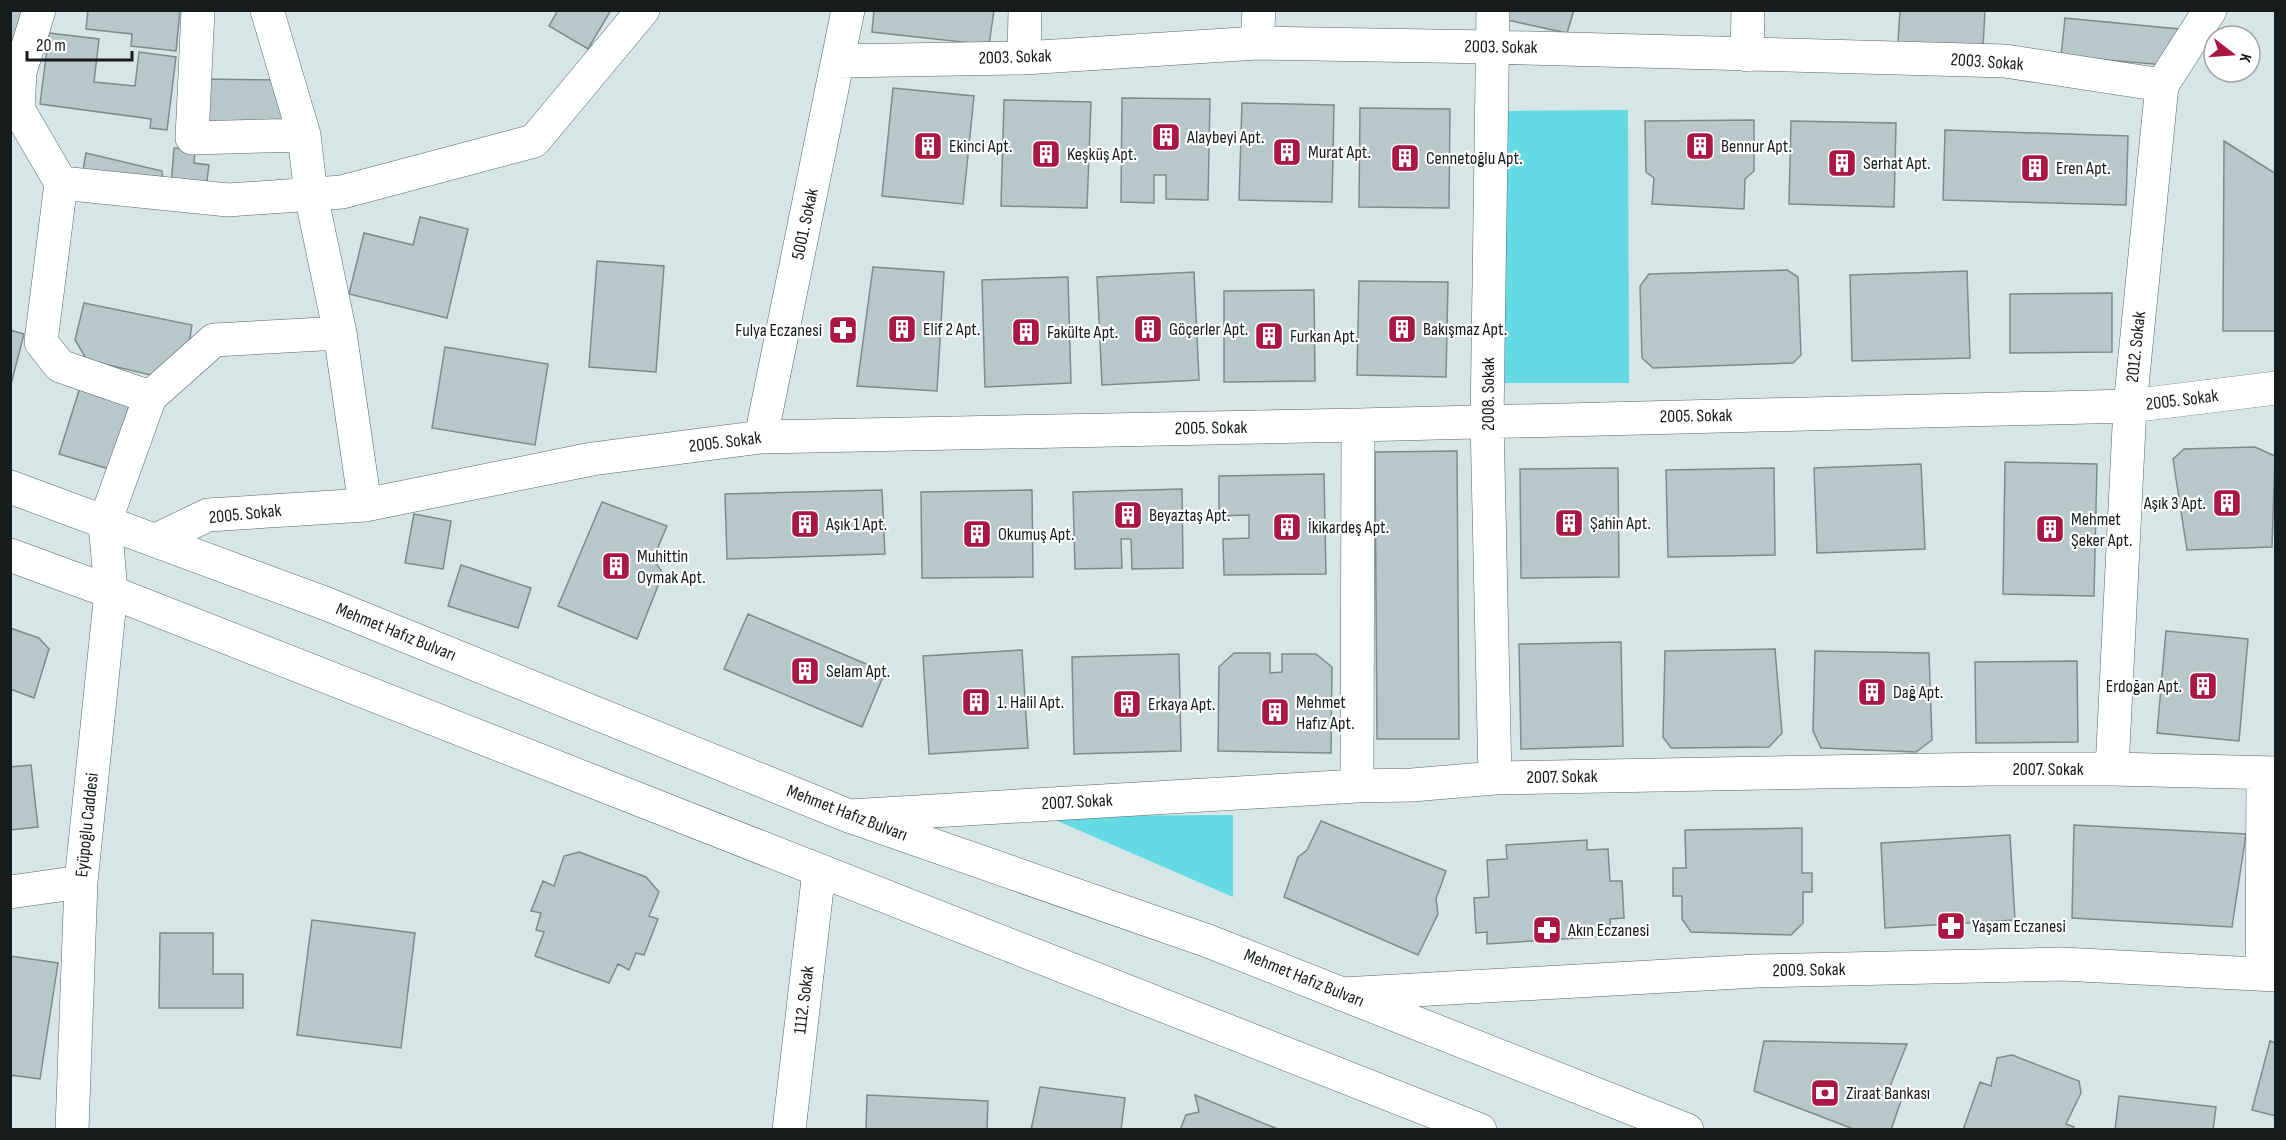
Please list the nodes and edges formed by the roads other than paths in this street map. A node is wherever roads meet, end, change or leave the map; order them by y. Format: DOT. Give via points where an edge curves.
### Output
graph roads {
  1 [pos="39,10"];
  2 [pos="198,10"];
  3 [pos="267,10"];
  4 [pos="643,10"];
  5 [pos="849,10"];
  6 [pos="1025,10"];
  7 [pos="1259,10"];
  8 [pos="1493,10"];
  9 [pos="1748,10"];
  10 [pos="2210,10"];
  11 [pos="1257,43"];
  12 [pos="1492,47"];
  13 [pos="1747,55"];
  14 [pos="1024,58"];
  15 [pos="838,61"];
  16 [pos="2162,85"];
  17 [pos="304,135"];
  18 [pos="61,183"];
  19 [pos="311,195"];
  20 [pos="340,333"];
  21 [pos="2276,388"];
  22 [pos="150,397"];
  23 [pos="2130,406"];
  24 [pos="1487,421"];
  25 [pos="1358,425"];
  26 [pos="761,437"];
  27 [pos="10,487"];
  28 [pos="365,505"];
  29 [pos="105,522"];
  30 [pos="156,540"];
  31 [pos="10,555"];
  32 [pos="111,592"];
  33 [pos="2112,769"];
  34 [pos="2269,773"];
  35 [pos="1495,778"];
  36 [pos="1356,786"];
  37 [pos="849,816"];
  38 [pos="819,871"];
  39 [pos="81,882"];
  40 [pos="10,892"];
  41 [pos="2269,975"];
  42 [pos="1342,994"];
  43 [pos="72,1130"];
  44 [pos="789,1130"];
  45 [pos="1480,1130"];
  46 [pos="1687,1130"];
  1 -- 18 [label="street" via="20,72 18,109"];
  2 -- 17 [label="street" via="192,138"];
  3 -- 17 [label="street"];
  4 -- 19 [label="street" via="534,141 342,192"];
  5 -- 15 [label="street, 5001. Sokak"];
  6 -- 14 [label="street"];
  7 -- 11 [label="street"];
  8 -- 12 [label="street, 2008. Sokak"];
  9 -- 13 [label="street"];
  10 -- 16 [label="street, 2012. Sokak"];
  11 -- 12 [label="street, 2003. Sokak"];
  11 -- 14 [label="street, 2003. Sokak"];
  12 -- 13 [label="street, 2003. Sokak"];
  12 -- 24 [label="street, 2008. Sokak"];
  13 -- 16 [label="street, 2003. Sokak" via="2005,61"];
  14 -- 15 [label="street, 2003. Sokak"];
  15 -- 26 [label="street, 5001. Sokak"];
  16 -- 23 [label="street, 2012. Sokak"];
  17 -- 19 [label="street"];
  18 -- 19 [label="street" via="228,200"];
  18 -- 22 [label="street" via="41,342 60,366"];
  19 -- 20 [label="street"];
  20 -- 22 [label="street" via="214,340"];
  20 -- 28 [label="street"];
  21 -- 23 [label="street, 2005. Sokak"];
  22 -- 29 [label="street"];
  23 -- 24 [label="street, 2005. Sokak"];
  23 -- 33 [label="street, 2012. Sokak"];
  24 -- 25 [label="street, 2005. Sokak"];
  24 -- 35 [label="street, 2008. Sokak"];
  25 -- 26 [label="street, 2005. Sokak"];
  25 -- 36 [label="street"];
  26 -- 28 [label="street, 2005. Sokak" via="592,459"];
  27 -- 29 [label="street, Mehmet Hafız Bulvarı"];
  28 -- 30 [label="street, 2005. Sokak" via="208,515"];
  29 -- 30 [label="street, Mehmet Hafız Bulvarı"];
  29 -- 32 [label="street, Eyüpoğlu Caddesi"];
  30 -- 37 [label="street, Mehmet Hafız Bulvarı" via="327,604"];
  31 -- 32 [label="street"];
  32 -- 38 [label="street"];
  32 -- 39 [label="street, Eyüpoğlu Caddesi"];
  33 -- 34 [label="street, 2007. Sokak"];
  33 -- 35 [label="street, 2007. Sokak"];
  34 -- 41 [label="street"];
  35 -- 36 [label="street, 2007. Sokak"];
  36 -- 37 [label="street, 2007. Sokak"];
  37 -- 42 [label="street, Mehmet Hafız Bulvarı" via="1208,941"];
  38 -- 44 [label="street, 1112. Sokak"];
  38 -- 45 [label="street"];
  39 -- 40 [label="street"];
  39 -- 43 [label="street, Eyüpoğlu Caddesi"];
  41 -- 42 [label="street, 2009. Sokak" via="2062,964 1757,971"];
  42 -- 46 [label="street, Mehmet Hafız Bulvarı"];
}
